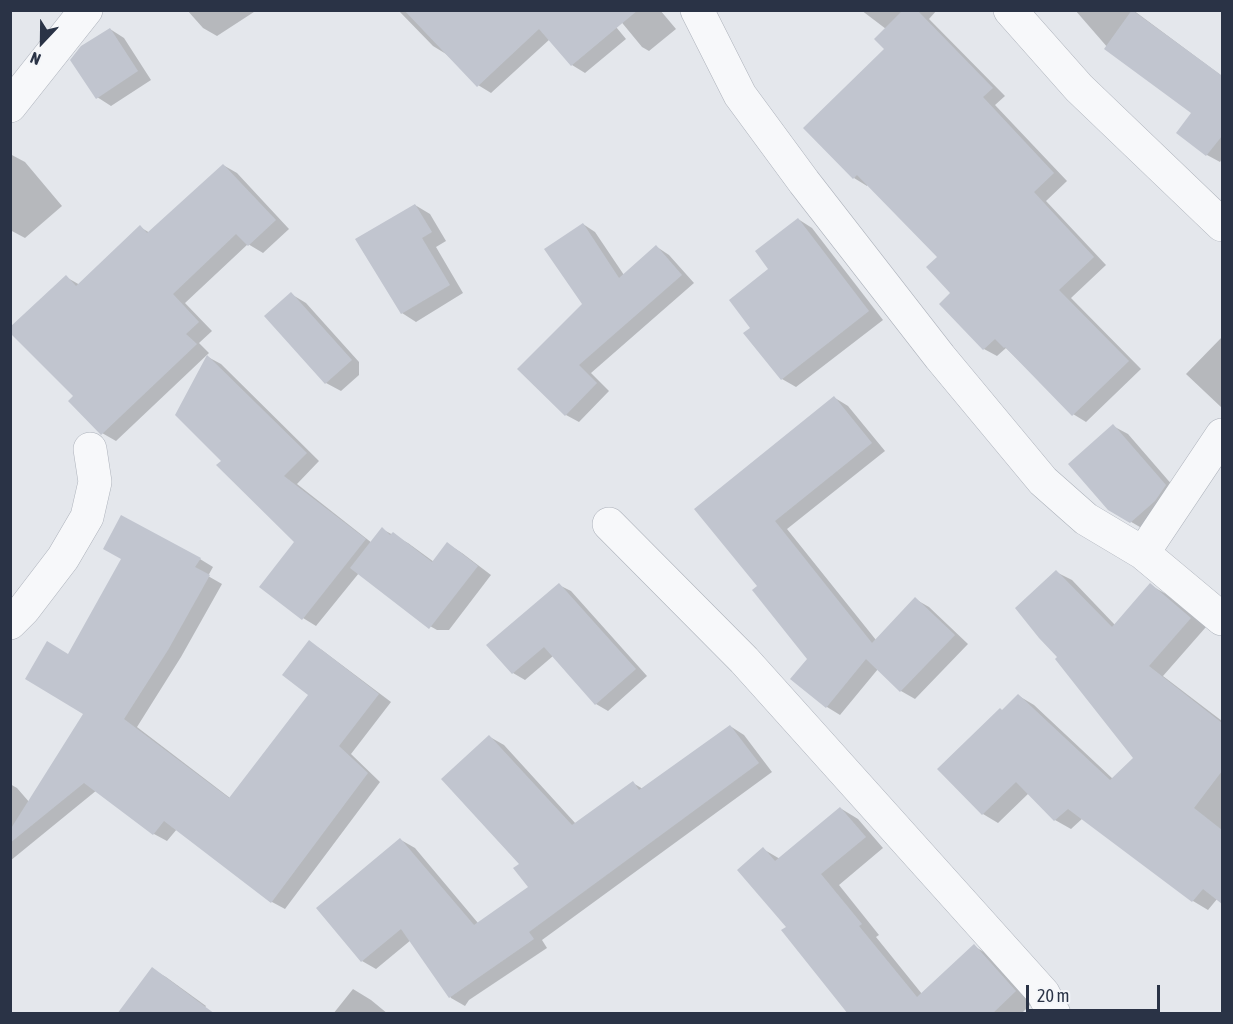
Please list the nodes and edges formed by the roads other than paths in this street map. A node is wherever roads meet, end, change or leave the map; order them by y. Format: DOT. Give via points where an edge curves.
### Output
graph roads {
  1 [pos="86,10"];
  2 [pos="697,10"];
  3 [pos="1010,10"];
  4 [pos="10,106"];
  5 [pos="1222,225"];
  6 [pos="1222,435"];
  7 [pos="90,449"];
  8 [pos="609,524"];
  9 [pos="1143,553"];
  10 [pos="1222,619"];
  11 [pos="10,623"];
  12 [pos="1054,1014"];
  1 -- 4 [label="street"];
  2 -- 9 [label="street" via="740,95 947,366 1043,481 1086,519"];
  3 -- 5 [label="street" via="1079,88"];
  6 -- 9 [label="street"];
  7 -- 11 [label="street" via="95,482 87,518 63,558"];
  8 -- 12 [label="street" via="744,660 1043,993"];
  9 -- 10 [label="street"];
}
